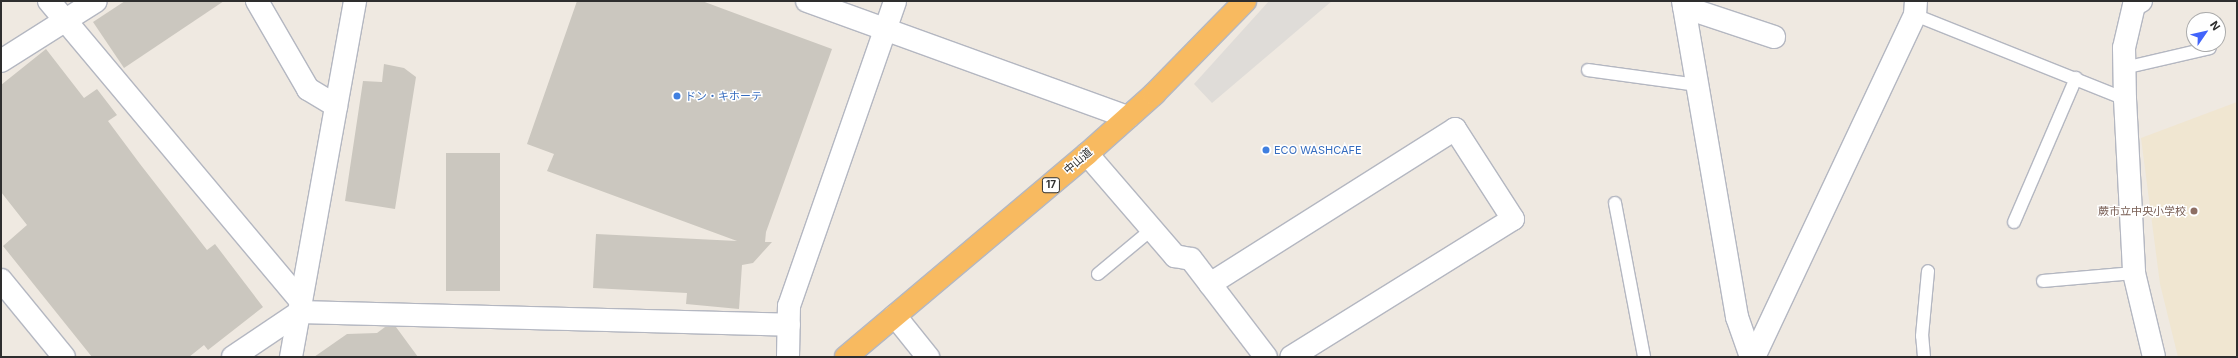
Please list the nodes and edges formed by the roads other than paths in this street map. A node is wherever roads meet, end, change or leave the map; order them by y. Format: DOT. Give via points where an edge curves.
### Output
graph roads {
  1 [pos="49,1"];
  2 [pos="96,1"];
  3 [pos="257,1"];
  4 [pos="355,1"];
  5 [pos="807,1"];
  6 [pos="895,1"];
  7 [pos="1245,1"];
  8 [pos="2134,2"];
  9 [pos="1683,4"];
  10 [pos="1918,6"];
  11 [pos="66,21"];
  12 [pos="885,29"];
  13 [pos="1774,37"];
  14 [pos="2193,52"];
  15 [pos="1,61"];
  16 [pos="2124,68"];
  17 [pos="1588,70"];
  18 [pos="2076,78"];
  19 [pos="1697,85"];
  20 [pos="2125,98"];
  21 [pos="336,106"];
  22 [pos="1128,117"];
  23 [pos="1086,154"];
  24 [pos="1615,203"];
  25 [pos="2014,222"];
  26 [pos="1151,230"];
  27 [pos="1928,271"];
  28 [pos="2134,273"];
  29 [pos="1098,274"];
  30 [pos="1,280"];
  31 [pos="2043,282"];
  32 [pos="1210,284"];
  33 [pos="300,306"];
  34 [pos="895,316"];
  35 [pos="789,325"];
  36 [pos="2149,356"];
  37 [pos="64,357"];
  38 [pos="233,357"];
  39 [pos="291,357"];
  40 [pos="788,357"];
  41 [pos="846,357"];
  42 [pos="928,357"];
  43 [pos="1266,357"];
  44 [pos="1291,357"];
  45 [pos="1644,357"];
  46 [pos="1752,357"];
  47 [pos="1924,357"];
  1 -- 11 [label="street"];
  2 -- 11 [label="street"];
  3 -- 21 [label="street" via="308,89"];
  4 -- 21 [label="street"];
  5 -- 12 [label="street"];
  6 -- 12 [label="street"];
  7 -- 22 [label="highway, 中山道 / 17"];
  8 -- 16 [label="street" via="2124,48"];
  9 -- 13 [label="street"];
  9 -- 19 [label="street"];
  10 -- 18 [label="lane"];
  10 -- 46 [label="street"];
  11 -- 15 [label="street"];
  11 -- 33 [label="street"];
  12 -- 22 [label="street"];
  12 -- 35 [label="street" via="789,306"];
  14 -- 16 [label="lane"];
  16 -- 20 [label="street"];
  17 -- 19 [label="lane"];
  18 -- 20 [label="lane"];
  18 -- 25 [label="lane"];
  19 -- 46 [label="street" via="1737,317"];
  20 -- 28 [label="street"];
  21 -- 33 [label="street"];
  22 -- 23 [label="highway, 中山道 / 17"];
  23 -- 26 [label="street"];
  23 -- 34 [label="highway, 中山道 / 17"];
  24 -- 45 [label="lane"];
  26 -- 29 [label="lane"];
  26 -- 32 [label="street" via="1175,256 1191,259"];
  27 -- 47 [label="lane" via="1922,336"];
  28 -- 31 [label="lane"];
  28 -- 36 [label="street"];
  30 -- 37 [label="street"];
  32 -- 43 [label="street"];
  32 -- 44 [label="street" via="1455,129 1513,219"];
  33 -- 35 [label="street"];
  33 -- 38 [label="street"];
  33 -- 39 [label="street"];
  34 -- 41 [label="highway, 中山道 / 17"];
  34 -- 42 [label="street"];
  35 -- 40 [label="street"];
}
